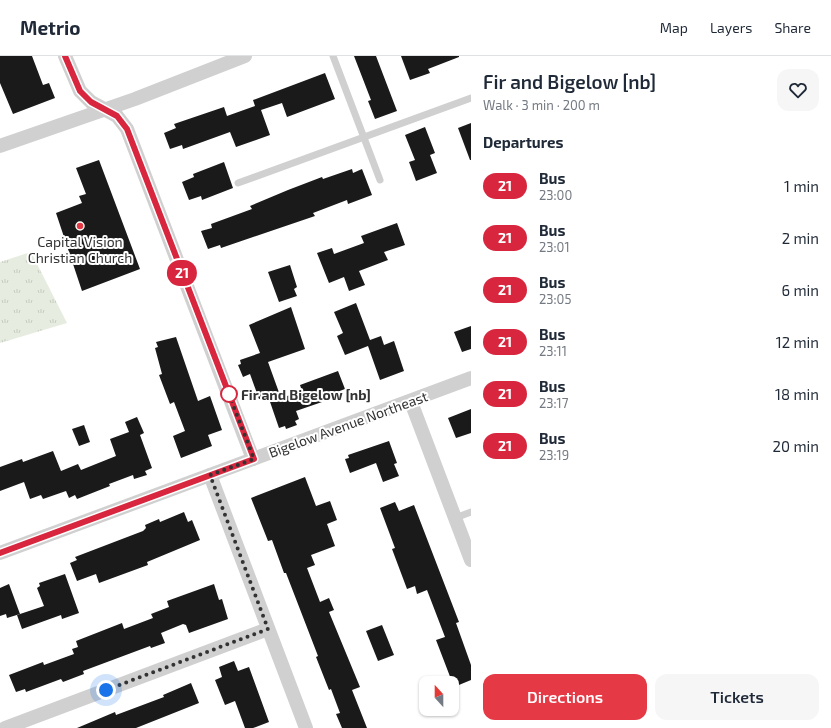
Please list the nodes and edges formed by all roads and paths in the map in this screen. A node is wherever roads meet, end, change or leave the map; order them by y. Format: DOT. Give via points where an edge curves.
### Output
graph roads {
  1 [pos="65,56"];
  2 [pos="246,56"];
  3 [pos="333,56"];
  4 [pos="471,98"];
  5 [pos="104,109"];
  6 [pos="364,137"];
  7 [pos="0,146"];
  8 [pos="380,180"];
  9 [pos="238,183"];
  10 [pos="471,378"];
  11 [pos="411,402"];
  12 [pos="254,459"];
  13 [pos="210,475"];
  14 [pos="471,512"];
  15 [pos="455,518"];
  16 [pos="0,553"];
  17 [pos="471,560"];
  18 [pos="268,629"];
  19 [pos="5,728"];
  20 [pos="306,728"];
  1 -- 5 [label="street" via="80,91 91,102"];
  2 -- 5 [label="street"];
  3 -- 6 [label="lane"];
  4 -- 6 [label="lane"];
  5 -- 7 [label="street"];
  5 -- 12 [label="street" via="117,116 127,129"];
  6 -- 8 [label="lane"];
  6 -- 9 [label="lane"];
  10 -- 11 [label="street, Bigelow Avenue Northeast"];
  11 -- 12 [label="street, Bigelow Avenue Northeast"];
  11 -- 15 [label="street"];
  12 -- 13 [label="street, Bigelow Avenue Northeast"];
  13 -- 16 [label="street, Bigelow Avenue Northeast"];
  13 -- 18 [label="street"];
  14 -- 15 [label="lane"];
  15 -- 17 [label="street"];
  18 -- 19 [label="street"];
  18 -- 20 [label="street"];
}
